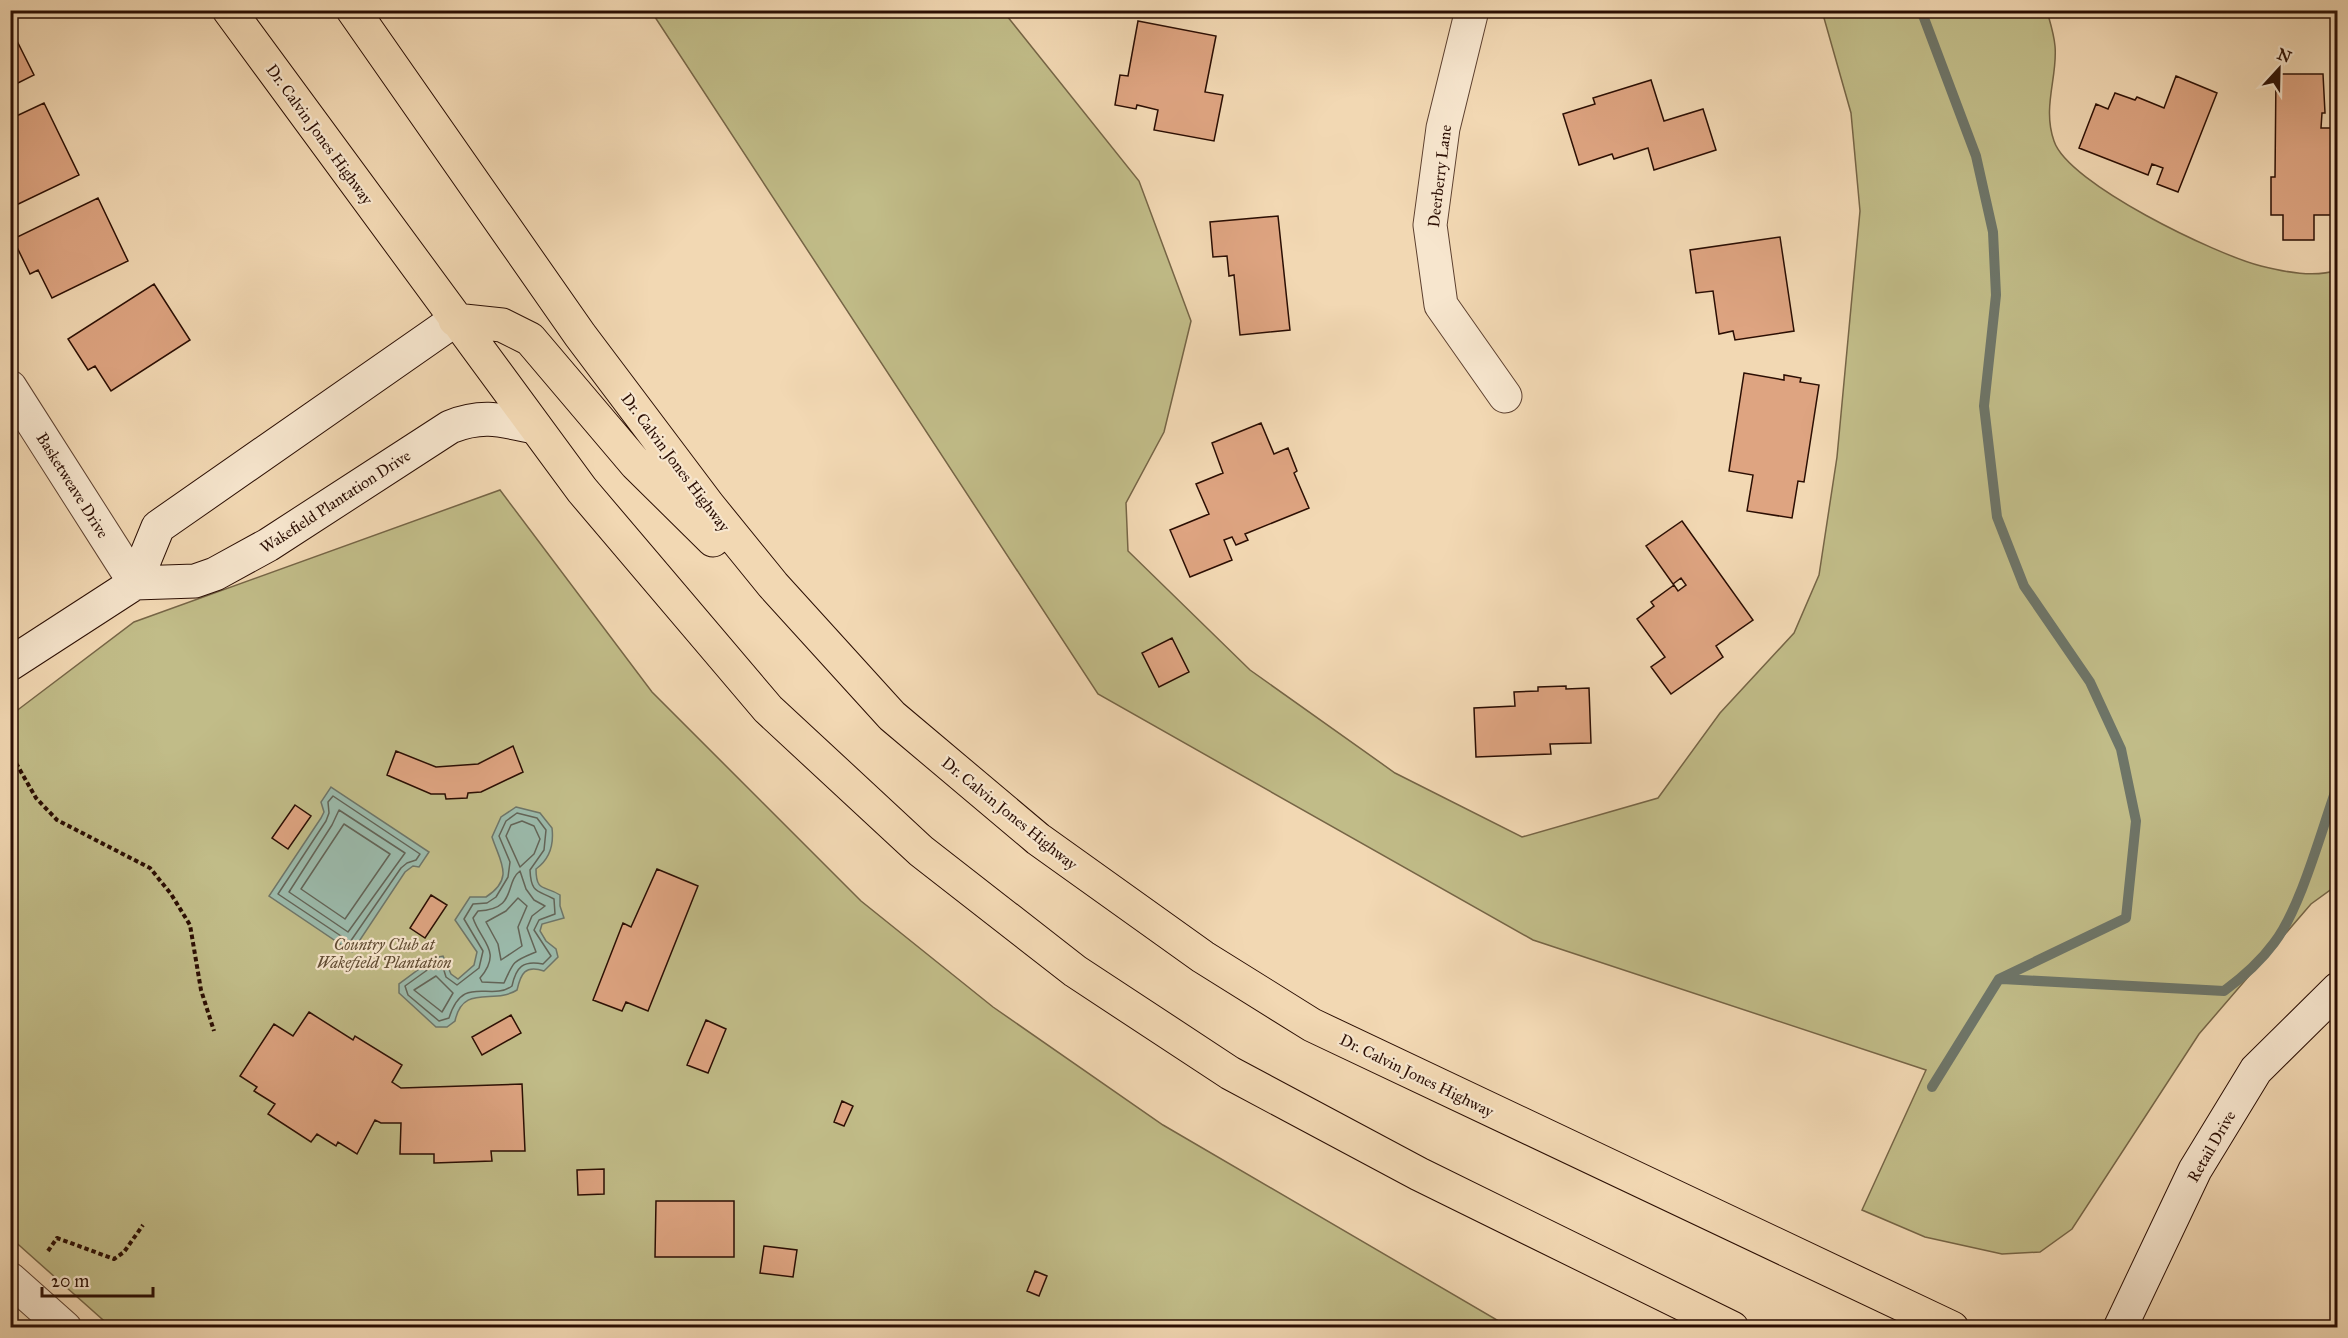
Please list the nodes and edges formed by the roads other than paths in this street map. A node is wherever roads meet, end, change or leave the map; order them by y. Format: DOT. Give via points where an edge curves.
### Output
graph roads {
  1 [pos="229,10"];
  2 [pos="353,10"];
  3 [pos="1472,10"];
  4 [pos="455,320"];
  5 [pos="10,387"];
  6 [pos="1505,396"];
  7 [pos="534,427"];
  8 [pos="135,583"];
  9 [pos="10,664"];
  10 [pos="892,716"];
  11 [pos="2337,990"];
  12 [pos="10,1279"];
  13 [pos="65,1328"];
  14 [pos="1732,1328"];
  15 [pos="1952,1328"];
  16 [pos="2120,1328"];
  1 -- 4 [label="highway, Dr. Calvin Jones Highway"];
  2 -- 10 [label="highway, Dr. Calvin Jones Highway" via="580,335 708,505 773,585"];
  3 -- 6 [label="street, Deerberry Lane" via="1443,128 1430,225 1441,305"];
  4 -- 7 [label="highway, Dr. Calvin Jones Highway"];
  4 -- 8 [label="street" via="158,527"];
  4 -- 10 [label="highway" via="502,325 530,339 636,464"];
  5 -- 8 [label="street, Basketweave Drive"];
  7 -- 8 [label="street, Wakefield Plantation Drive" via="492,418 471,419 450,427 268,545 215,574 195,581"];
  7 -- 14 [label="highway, Dr. Calvin Jones Highway" via="582,490 768,709 921,851 1075,971 1240,1078 1419,1173"];
  8 -- 9 [label="street"];
  10 -- 15 [label="highway, Dr. Calvin Jones Highway" via="1038,840 1203,957 1312,1025"];
  11 -- 16 [label="street, Retail Drive" via="2256,1070 2195,1170"];
  12 -- 13 [label="street"];
}
